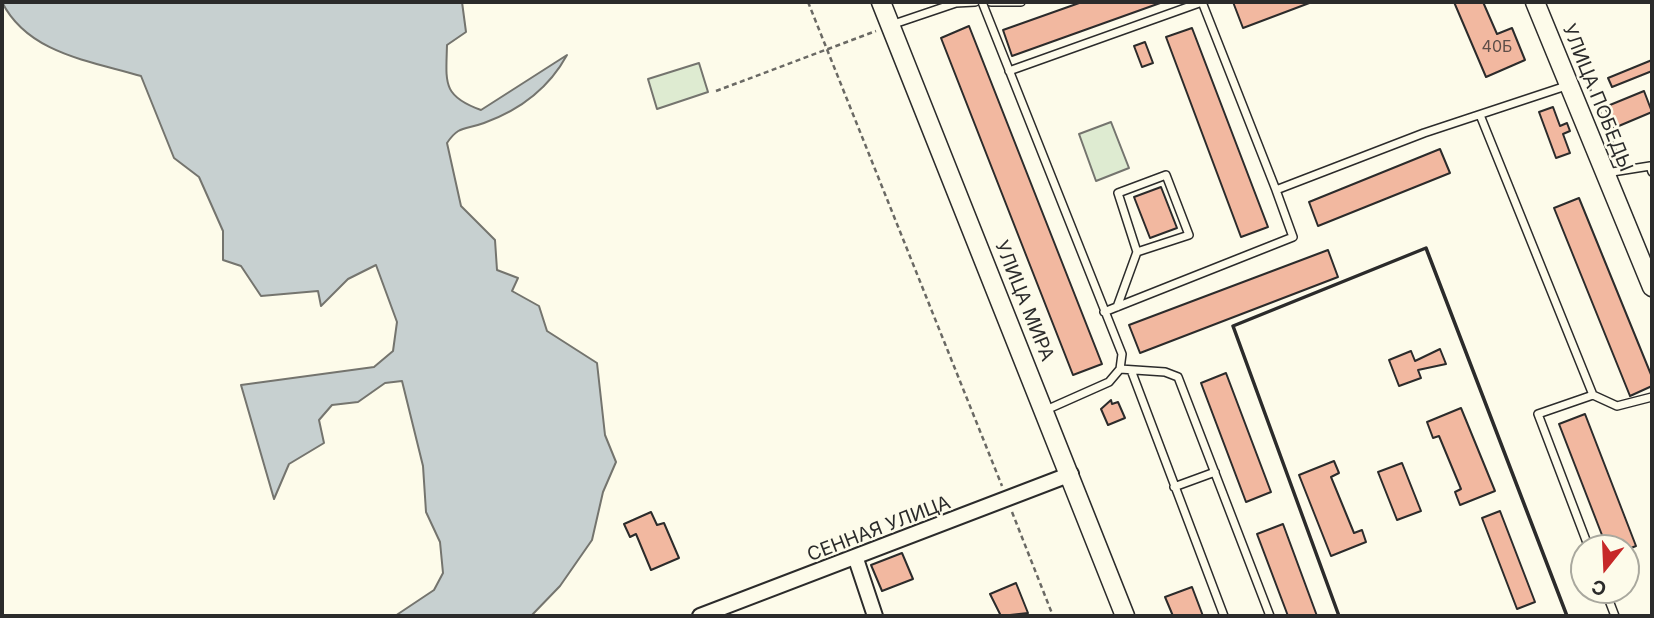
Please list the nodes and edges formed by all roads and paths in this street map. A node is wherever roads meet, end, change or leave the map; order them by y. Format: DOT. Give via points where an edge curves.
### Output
graph roads {
  1 [pos="808,2"];
  2 [pos="881,2"];
  3 [pos="975,2"];
  4 [pos="982,2"];
  5 [pos="991,2"];
  6 [pos="1021,2"];
  7 [pos="1202,2"];
  8 [pos="1535,2"];
  9 [pos="890,25"];
  10 [pos="827,50"];
  11 [pos="1574,51"];
  12 [pos="1009,71"];
  13 [pos="1569,84"];
  14 [pos="716,91"];
  15 [pos="1480,114"];
  16 [pos="1615,172"];
  17 [pos="1652,172"];
  18 [pos="1276,190"];
  19 [pos="1137,253"];
  20 [pos="1652,287"];
  21 [pos="1117,307"];
  22 [pos="1104,312"];
  23 [pos="1120,369"];
  24 [pos="1131,370"];
  25 [pos="1593,395"];
  26 [pos="1652,397"];
  27 [pos="1045,410"];
  28 [pos="1215,471"];
  29 [pos="1071,474"];
  30 [pos="1174,487"];
  31 [pos="1007,500"];
  32 [pos="1584,534"];
  33 [pos="856,559"];
  34 [pos="700,616"];
  35 [pos="875,616"];
  36 [pos="1053,616"];
  37 [pos="1125,616"];
  38 [pos="1224,616"];
  39 [pos="1270,616"];
  1 -- 10 [label="path"];
  2 -- 9 [label="street, УЛИЦА МИРА"];
  3 -- 9 [label="lane" via="956,3"];
  4 -- 12 [label="lane"];
  5 -- 6 [label="lane"];
  7 -- 12 [label="lane"];
  7 -- 18 [label="lane"];
  8 -- 13 [label="street, УЛИЦА ПОБЕДЫ"];
  9 -- 10 [label="path"];
  9 -- 27 [label="street, УЛИЦА МИРА"];
  10 -- 14 [label="path"];
  10 -- 31 [label="path"];
  11 -- 16 [label="path"];
  12 -- 22 [label="lane"];
  13 -- 15 [label="lane"];
  13 -- 16 [label="street, УЛИЦА ПОБЕДЫ"];
  15 -- 18 [label="lane"];
  15 -- 25 [label="lane"];
  16 -- 17 [label="lane" via="1650,166"];
  16 -- 20 [label="street, УЛИЦА ПОБЕДЫ"];
  18 -- 21 [label="lane" via="1293,237"];
  19 -- 19 [label="lane" via="1118,193 1166,175 1189,235"];
  19 -- 21 [label="lane"];
  21 -- 22 [label="lane"];
  22 -- 23 [label="lane" via="1122,354"];
  23 -- 24 [label="lane"];
  23 -- 27 [label="lane" via="1110,382"];
  24 -- 28 [label="lane" via="1178,377"];
  24 -- 30 [label="lane"];
  25 -- 26 [label="lane" via="1617,406"];
  25 -- 32 [label="lane" via="1538,414"];
  27 -- 29 [label="street, УЛИЦА МИРА"];
  28 -- 30 [label="lane"];
  28 -- 39 [label="lane"];
  29 -- 31 [label="street, СЕННАЯ УЛИЦА"];
  29 -- 37 [label="street, УЛИЦА МИРА"];
  30 -- 38 [label="lane"];
  31 -- 33 [label="street, СЕННАЯ УЛИЦА"];
  31 -- 36 [label="path"];
  33 -- 34 [label="street, СЕННАЯ УЛИЦА"];
  33 -- 35 [label="street"];
}
